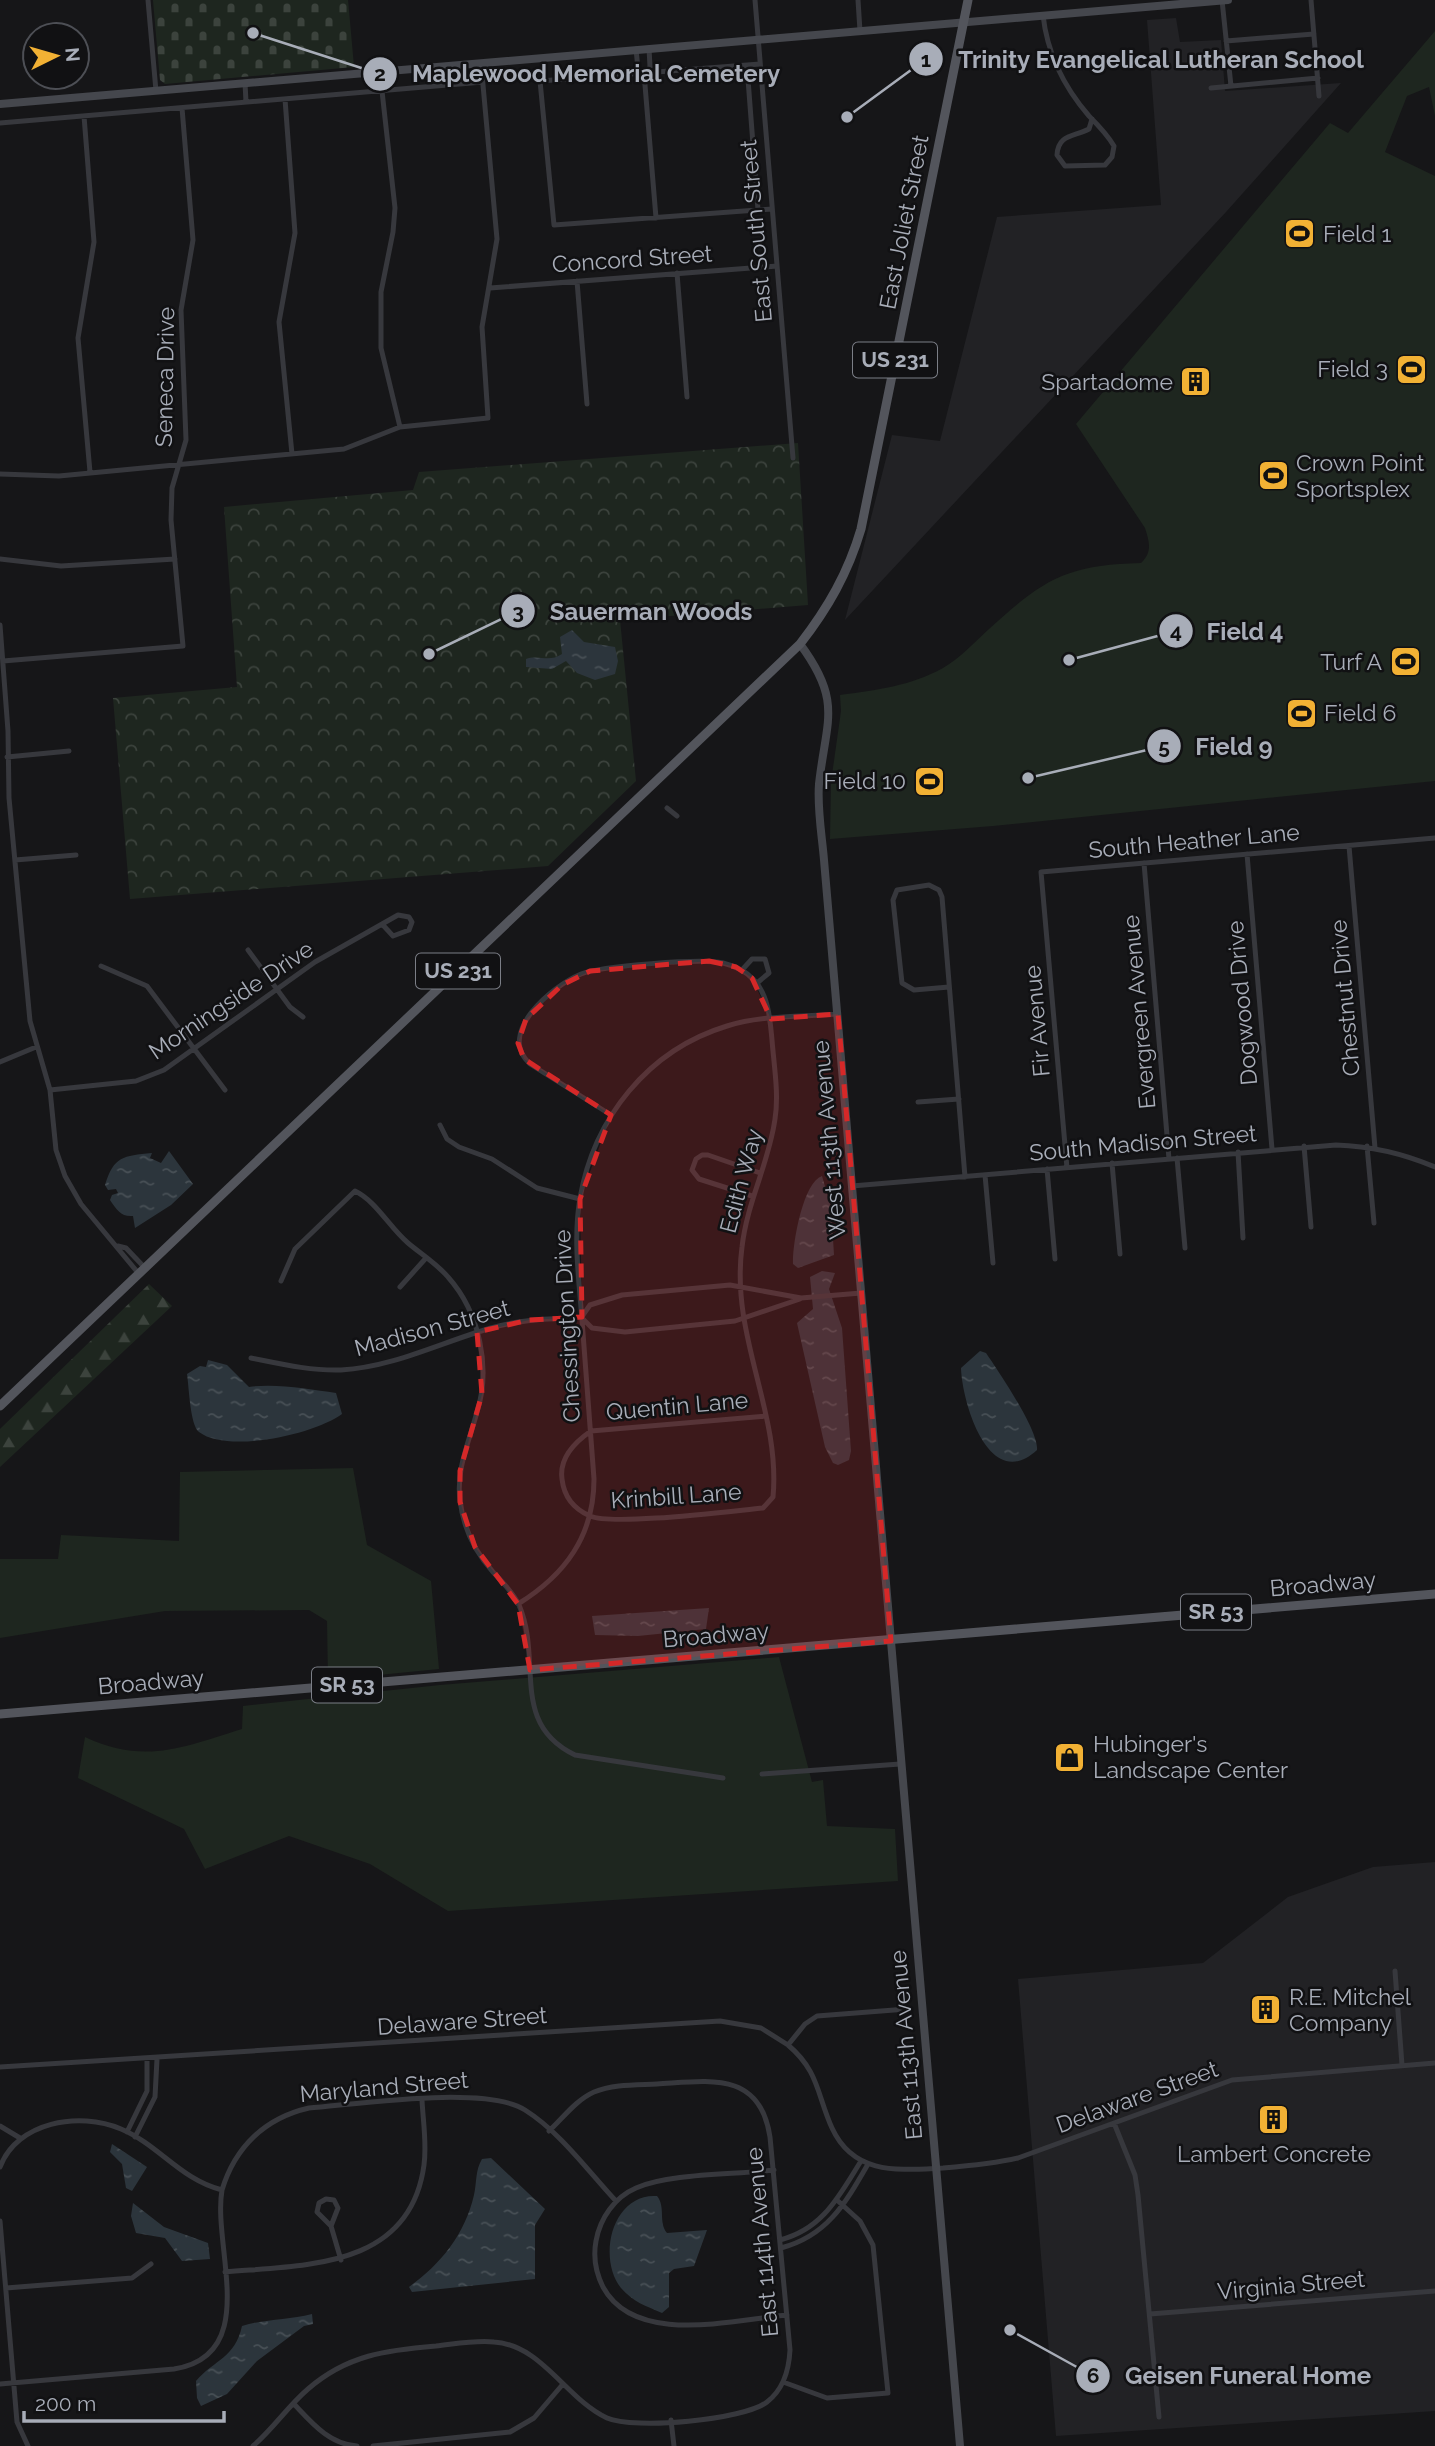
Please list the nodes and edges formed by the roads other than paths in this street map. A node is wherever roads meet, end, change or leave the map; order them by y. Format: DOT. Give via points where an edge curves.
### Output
graph roads {
  1 [pos="148,0"];
  2 [pos="755,0"];
  3 [pos="858,0"];
  4 [pos="968,0"];
  5 [pos="1222,0"];
  6 [pos="1228,0"];
  7 [pos="1311,0"];
  8 [pos="1133,4"];
  9 [pos="1043,15"];
  10 [pos="964,22"];
  11 [pos="860,31"];
  12 [pos="1314,34"];
  13 [pos="758,40"];
  14 [pos="1226,41"];
  15 [pos="649,48"];
  16 [pos="636,49"];
  17 [pos="481,63"];
  18 [pos="760,64"];
  19 [pos="747,66"];
  20 [pos="643,73"];
  21 [pos="1318,79"];
  22 [pos="483,82"];
  23 [pos="245,83"];
  24 [pos="1231,86"];
  25 [pos="1211,88"];
  26 [pos="156,91"];
  27 [pos="382,91"];
  28 [pos="1319,96"];
  29 [pos="285,99"];
  30 [pos="246,102"];
  31 [pos="0,104"];
  32 [pos="182,108"];
  33 [pos="84,116"];
  34 [pos="1092,119"];
  35 [pos="0,123"];
  36 [pos="772,209"];
  37 [pos="758,210"];
  38 [pos="656,218"];
  39 [pos="777,266"];
  40 [pos="677,274"];
  41 [pos="576,281"];
  42 [pos="490,288"];
  43 [pos="687,397"];
  44 [pos="586,404"];
  45 [pos="400,427"];
  46 [pos="292,454"];
  47 [pos="793,458"];
  48 [pos="180,464"];
  49 [pos="90,472"];
  50 [pos="0,474"];
  51 [pos="0,559"];
  52 [pos="175,559"];
  53 [pos="0,625"];
  54 [pos="800,644"];
  55 [pos="3,661"];
  56 [pos="69,751"];
  57 [pos="7,757"];
  58 [pos="9,798"];
  59 [pos="0,799"];
  60 [pos="667,808"];
  61 [pos="677,817"];
  62 [pos="1435,838"];
  63 [pos="1349,846"];
  64 [pos="1247,854"];
  65 [pos="76,855"];
  66 [pos="15,860"];
  67 [pos="1144,863"];
  68 [pos="1041,872"];
  69 [pos="382,924"];
  70 [pos="248,950"];
  71 [pos="101,966"];
  72 [pos="742,970"];
  73 [pos="757,983"];
  74 [pos="949,987"];
  75 [pos="275,989"];
  76 [pos="838,1014"];
  77 [pos="303,1017"];
  78 [pos="770,1019"];
  79 [pos="36,1047"];
  80 [pos="195,1049"];
  81 [pos="0,1062"];
  82 [pos="50,1090"];
  83 [pos="225,1090"];
  84 [pos="959,1099"];
  85 [pos="918,1102"];
  86 [pos="611,1115"];
  87 [pos="440,1125"];
  88 [pos="1304,1146"];
  89 [pos="1367,1146"];
  90 [pos="1376,1148"];
  91 [pos="1272,1149"];
  92 [pos="1238,1152"];
  93 [pos="1169,1158"];
  94 [pos="1177,1158"];
  95 [pos="1112,1164"];
  96 [pos="1435,1167"];
  97 [pos="1067,1168"];
  98 [pos="1047,1170"];
  99 [pos="760,1173"];
  100 [pos="985,1175"];
  101 [pos="965,1177"];
  102 [pos="852,1186"];
  103 [pos="752,1196"];
  104 [pos="580,1199"];
  105 [pos="1374,1223"];
  106 [pos="1311,1227"];
  107 [pos="1243,1238"];
  108 [pos="1185,1248"];
  109 [pos="1120,1254"];
  110 [pos="426,1258"];
  111 [pos="1055,1259"];
  112 [pos="993,1264"];
  113 [pos="142,1271"];
  114 [pos="281,1281"];
  115 [pos="740,1286"];
  116 [pos="400,1287"];
  117 [pos="861,1293"];
  118 [pos="801,1298"];
  119 [pos="582,1317"];
  120 [pos="742,1319"];
  121 [pos="477,1332"];
  122 [pos="251,1358"];
  123 [pos="1,1404"];
  124 [pos="766,1416"];
  125 [pos="591,1431"];
  126 [pos="763,1508"];
  127 [pos="590,1516"];
  128 [pos="1435,1594"];
  129 [pos="518,1604"];
  130 [pos="891,1640"];
  131 [pos="530,1670"];
  132 [pos="0,1714"];
  133 [pos="900,1764"];
  134 [pos="762,1774"];
  135 [pos="723,1778"];
  136 [pos="1395,1971"];
  137 [pos="907,2009"];
  138 [pos="788,2045"];
  139 [pos="147,2059"];
  140 [pos="157,2059"];
  141 [pos="1435,2063"];
  142 [pos="1402,2065"];
  143 [pos="0,2067"];
  144 [pos="422,2100"];
  145 [pos="1114,2123"];
  146 [pos="0,2126"];
  147 [pos="549,2131"];
  148 [pos="127,2132"];
  149 [pos="135,2137"];
  150 [pos="20,2138"];
  151 [pos="0,2148"];
  152 [pos="7,2153"];
  153 [pos="864,2162"];
  154 [pos="0,2167"];
  155 [pos="936,2168"];
  156 [pos="774,2170"];
  157 [pos="222,2190"];
  158 [pos="617,2201"];
  159 [pos="838,2201"];
  160 [pos="844,2206"];
  161 [pos="0,2221"];
  162 [pos="331,2226"];
  163 [pos="780,2240"];
  164 [pos="780,2248"];
  165 [pos="341,2260"];
  166 [pos="151,2264"];
  167 [pos="225,2272"];
  168 [pos="6,2288"];
  169 [pos="1435,2291"];
  170 [pos="787,2315"];
  171 [pos="1150,2315"];
  172 [pos="14,2382"];
  173 [pos="783,2382"];
  174 [pos="0,2384"];
  175 [pos="563,2384"];
  176 [pos="294,2404"];
  177 [pos="1159,2417"];
  178 [pos="671,2420"];
  179 [pos="28,2446"];
  180 [pos="253,2446"];
  181 [pos="357,2446"];
  182 [pos="373,2446"];
  183 [pos="674,2446"];
  184 [pos="960,2446"];
  1 -- 26 [label="street"];
  2 -- 13 [label="street, East South Street"];
  3 -- 11 [label="street"];
  4 -- 10 [label="main road, East Joliet Street / US 231"];
  5 -- 6 [label="street"];
  5 -- 8 [label="street"];
  5 -- 14 [label="street"];
  7 -- 12 [label="street"];
  8 -- 9 [label="street"];
  9 -- 10 [label="street"];
  9 -- 34 [label="street" via="1057,68"];
  10 -- 11 [label="street"];
  10 -- 54 [label="main road, East Joliet Street / US 231" via="861,529 834,597"];
  11 -- 13 [label="street"];
  12 -- 14 [label="street"];
  12 -- 21 [label="street"];
  13 -- 15 [label="street"];
  13 -- 18 [label="street, East South Street"];
  14 -- 24 [label="street"];
  15 -- 16 [label="street"];
  15 -- 20 [label="street" via="650,67"];
  16 -- 17 [label="street"];
  16 -- 20 [label="street" via="638,69"];
  17 -- 22 [label="street"];
  17 -- 23 [label="street"];
  18 -- 19 [label="street"];
  18 -- 36 [label="street, East South Street"];
  19 -- 20 [label="street"];
  19 -- 37 [label="street"];
  20 -- 38 [label="street"];
  20 -- 38 [label="street" via="540,81 554,225"];
  21 -- 24 [label="street"];
  21 -- 28 [label="street"];
  22 -- 27 [label="street"];
  22 -- 42 [label="street" via="497,239"];
  23 -- 26 [label="street"];
  23 -- 30 [label="street"];
  24 -- 25 [label="street"];
  26 -- 31 [label="street"];
  27 -- 29 [label="street"];
  27 -- 45 [label="street" via="395,208 381,292 381,348"];
  29 -- 30 [label="street"];
  29 -- 46 [label="street" via="295,233 279,322"];
  30 -- 32 [label="street"];
  32 -- 33 [label="street"];
  32 -- 48 [label="street, Seneca Drive" via="193,240 181,310 187,423"];
  33 -- 35 [label="street"];
  33 -- 49 [label="street" via="94,242 78,338"];
  34 -- 34 [label="street" via="1112,141 1112,157 1099,167 1065,166 1057,155 1058,143 1089,129"];
  36 -- 37 [label="street"];
  36 -- 39 [label="street, East South Street"];
  37 -- 38 [label="street"];
  39 -- 40 [label="street, Concord Street"];
  39 -- 47 [label="street, East South Street"];
  40 -- 41 [label="street, Concord Street"];
  40 -- 43 [label="street"];
  41 -- 42 [label="street, Concord Street"];
  41 -- 44 [label="street"];
  42 -- 45 [label="street" via="482,327 488,418"];
  45 -- 46 [label="street" via="344,449"];
  46 -- 48 [label="street"];
  48 -- 49 [label="street"];
  48 -- 52 [label="street, Seneca Drive" via="172,488"];
  49 -- 50 [label="street"];
  51 -- 52 [label="street" via="61,566"];
  52 -- 55 [label="street, Seneca Drive" via="183,646"];
  53 -- 55 [label="street"];
  54 -- 76 [label="street, West 113th Avenue" via="817,667 831,721 819,787"];
  54 -- 113 [label="main road, US 231"];
  55 -- 57 [label="street"];
  56 -- 57 [label="street"];
  57 -- 58 [label="street"];
  58 -- 59 [label="street"];
  58 -- 66 [label="street"];
  60 -- 61 [label="street"];
  62 -- 63 [label="street, South Heather Lane"];
  63 -- 64 [label="street, South Heather Lane"];
  63 -- 90 [label="street, Chestnut Drive"];
  64 -- 67 [label="street, South Heather Lane"];
  64 -- 91 [label="street, Dogwood Drive"];
  65 -- 66 [label="street"];
  66 -- 79 [label="street"];
  67 -- 68 [label="street, South Heather Lane"];
  67 -- 93 [label="street, Evergreen Avenue"];
  68 -- 97 [label="street, Fir Avenue"];
  69 -- 69 [label="street, Morningside Drive" via="404,914 412,922 409,930 393,936"];
  69 -- 75 [label="street, Morningside Drive"];
  70 -- 75 [label="street"];
  71 -- 80 [label="street" via="147,986"];
  72 -- 73 [label="street, Edith Way"];
  72 -- 73 [label="street, Edith Way" via="752,959 765,959 769,973"];
  72 -- 86 [label="street, Edith Way" via="709,961 590,971 562,985 526,1019 518,1033 524,1059"];
  73 -- 78 [label="street, Edith Way"];
  74 -- 74 [label="street" via="939,890 929,885 897,890 893,900 902,983 914,990"];
  74 -- 84 [label="street"];
  75 -- 77 [label="street"];
  75 -- 80 [label="street, Morningside Drive"];
  76 -- 78 [label="street, Chessington Drive"];
  76 -- 102 [label="street, West 113th Avenue"];
  78 -- 86 [label="street, Chessington Drive" via="730,1025 675,1049 642,1076"];
  78 -- 99 [label="street, Edith Way" via="776,1117"];
  79 -- 81 [label="street"];
  79 -- 82 [label="street"];
  80 -- 82 [label="street, Morningside Drive" via="136,1081"];
  80 -- 83 [label="street"];
  82 -- 113 [label="street" via="54,1139 65,1176 87,1213"];
  84 -- 85 [label="street"];
  84 -- 101 [label="street"];
  86 -- 104 [label="street, Chessington Drive" via="592,1154"];
  87 -- 104 [label="street" via="447,1139 459,1147 492,1159 537,1188"];
  88 -- 89 [label="street, South Madison Street"];
  88 -- 91 [label="street, South Madison Street"];
  88 -- 106 [label="street"];
  89 -- 90 [label="street, South Madison Street"];
  89 -- 105 [label="street"];
  90 -- 96 [label="street, South Madison Street"];
  91 -- 92 [label="street, South Madison Street"];
  92 -- 94 [label="street, South Madison Street"];
  92 -- 107 [label="street"];
  93 -- 94 [label="street, South Madison Street"];
  93 -- 95 [label="street, South Madison Street"];
  94 -- 108 [label="street"];
  95 -- 97 [label="street, South Madison Street"];
  95 -- 109 [label="street"];
  97 -- 98 [label="street, South Madison Street"];
  98 -- 100 [label="street, South Madison Street"];
  98 -- 111 [label="street"];
  99 -- 103 [label="street, Edith Way"];
  99 -- 103 [label="street" via="708,1155 693,1164 699,1180"];
  100 -- 101 [label="street, South Madison Street"];
  100 -- 112 [label="street"];
  101 -- 102 [label="street, South Madison Street"];
  102 -- 117 [label="street, West 113th Avenue"];
  103 -- 115 [label="street, Edith Way" via="741,1250"];
  104 -- 119 [label="street, Chessington Drive" via="577,1236"];
  110 -- 114 [label="street" via="355,1191 295,1249"];
  110 -- 116 [label="street"];
  110 -- 121 [label="street" via="455,1286"];
  113 -- 123 [label="main road, US 231"];
  115 -- 118 [label="street, Madison Street"];
  115 -- 119 [label="street, Madison Street" via="622,1294 590,1305"];
  115 -- 120 [label="street, Edith Way"];
  117 -- 118 [label="street, Madison Street"];
  117 -- 130 [label="street, West 113th Avenue"];
  118 -- 120 [label="street, Madison Street"];
  119 -- 120 [label="street, Madison Street" via="592,1328 625,1332"];
  119 -- 121 [label="street, Madison Street" via="529,1320"];
  119 -- 125 [label="street, Chessington Drive"];
  120 -- 124 [label="street, Edith Way"];
  121 -- 122 [label="street, Madison Street" via="362,1368 321,1370"];
  121 -- 129 [label="street" via="483,1360 482,1394 460,1471 460,1502 475,1547"];
  124 -- 125 [label="street, Quentin Lane"];
  124 -- 126 [label="street, Edith Way" via="774,1492"];
  125 -- 127 [label="street, Chessington Drive" via="594,1491"];
  125 -- 127 [label="street" via="573,1445 562,1470 567,1496"];
  126 -- 127 [label="street, Krinbill Lane" via="607,1520"];
  127 -- 129 [label="street, Chessington Drive" via="569,1563"];
  128 -- 130 [label="main road, Broadway / SR 53"];
  129 -- 131 [label="street"];
  130 -- 131 [label="main road, Broadway / SR 53"];
  130 -- 133 [label="street, East 113th Avenue"];
  131 -- 132 [label="main road, Broadway / SR 53"];
  131 -- 135 [label="street" via="535,1717 559,1748 575,1755"];
  133 -- 134 [label="street"];
  133 -- 155 [label="street, East 113th Avenue"];
  136 -- 142 [label="street"];
  137 -- 138 [label="street" via="817,2016"];
  138 -- 140 [label="street, Delaware Street" via="761,2028 720,2021"];
  138 -- 153 [label="street, Delaware Street" via="813,2074 835,2135"];
  139 -- 140 [label="street, Delaware Street"];
  139 -- 143 [label="street, Delaware Street"];
  139 -- 148 [label="street" via="147,2091"];
  140 -- 149 [label="street" via="155,2097"];
  141 -- 142 [label="street, Delaware Street"];
  142 -- 145 [label="street, Delaware Street" via="1232,2080"];
  144 -- 147 [label="street, Maryland Street" via="501,2099 526,2110"];
  144 -- 157 [label="street, Maryland Street" via="309,2108 280,2117 242,2148"];
  144 -- 165 [label="street" via="424,2166 408,2208 382,2239"];
  145 -- 155 [label="street, Delaware Street" via="1009,2160"];
  145 -- 171 [label="street" via="1135,2175"];
  146 -- 150 [label="street"];
  147 -- 156 [label="street, East 114th Avenue" via="587,2096 612,2087 723,2081 756,2101 769,2125"];
  147 -- 158 [label="street, Maryland Street"];
  148 -- 149 [label="street"];
  148 -- 150 [label="street" via="101,2123 74,2123 46,2126"];
  149 -- 157 [label="street" via="197,2182"];
  150 -- 152 [label="street"];
  151 -- 152 [label="street"];
  152 -- 154 [label="street"];
  153 -- 155 [label="street, Delaware Street" via="900,2171"];
  153 -- 159 [label="street"];
  153 -- 160 [label="street"];
  155 -- 184 [label="street, East 113th Avenue"];
  156 -- 158 [label="street" via="650,2183"];
  156 -- 163 [label="street, East 114th Avenue"];
  157 -- 167 [label="street"];
  158 -- 170 [label="street" via="599,2229 594,2257 604,2290 623,2311 664,2325"];
  159 -- 160 [label="street"];
  159 -- 163 [label="street" via="811,2228"];
  160 -- 164 [label="street" via="814,2235"];
  160 -- 173 [label="street" via="866,2228 873,2245 888,2393 827,2398"];
  161 -- 168 [label="street"];
  162 -- 162 [label="street" via="317,2212 326,2199 334,2200 338,2208"];
  162 -- 165 [label="street"];
  163 -- 164 [label="street, East 114th Avenue"];
  164 -- 170 [label="street, East 114th Avenue"];
  165 -- 167 [label="street"];
  166 -- 168 [label="street" via="132,2278"];
  167 -- 172 [label="street" via="226,2323 204,2357 188,2365"];
  168 -- 172 [label="street"];
  169 -- 171 [label="street, Virginia Street"];
  170 -- 173 [label="street, East 114th Avenue" via="790,2361"];
  171 -- 177 [label="street"];
  172 -- 174 [label="street"];
  172 -- 179 [label="street" via="18,2423"];
  173 -- 178 [label="street" via="774,2396 751,2411"];
  175 -- 176 [label="street" via="523,2350 483,2342 371,2354 328,2374"];
  175 -- 178 [label="street" via="616,2421"];
  175 -- 182 [label="street" via="534,2418 510,2432"];
  176 -- 180 [label="street"];
  176 -- 181 [label="street" via="326,2435"];
  178 -- 183 [label="street"];
}
